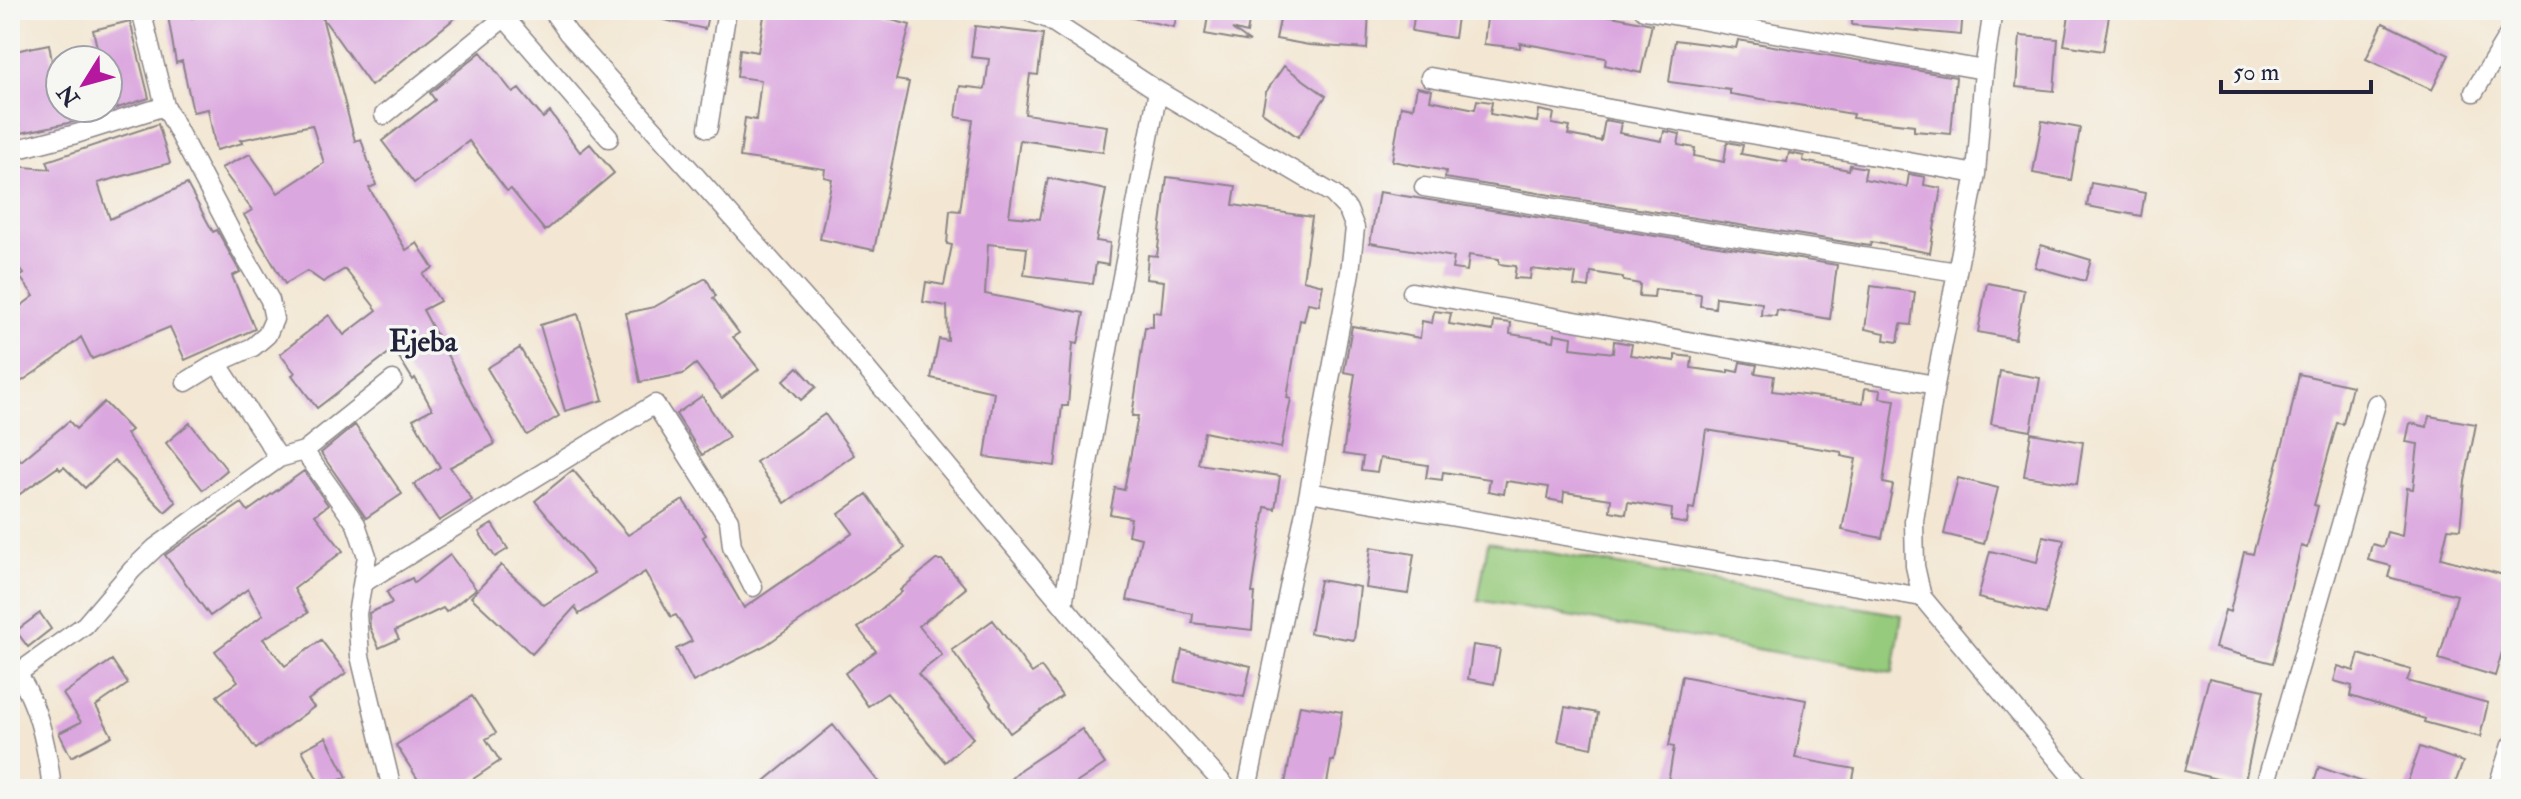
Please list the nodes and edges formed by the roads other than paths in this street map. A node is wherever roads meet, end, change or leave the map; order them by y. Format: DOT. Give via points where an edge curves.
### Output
graph roads {
  1 [pos="141,10"];
  2 [pos="552,10"];
  3 [pos="727,10"];
  4 [pos="1024,10"];
  5 [pos="1644,10"];
  6 [pos="1993,10"];
  7 [pos="502,14"];
  8 [pos="1049,15"];
  9 [pos="2511,31"];
  10 [pos="1984,70"];
  11 [pos="1430,77"];
  12 [pos="1158,91"];
  13 [pos="2474,92"];
  14 [pos="165,106"];
  15 [pos="384,115"];
  16 [pos="708,128"];
  17 [pos="609,138"];
  18 [pos="10,151"];
  19 [pos="1976,174"];
  20 [pos="1424,187"];
  21 [pos="1957,272"];
  22 [pos="1412,292"];
  23 [pos="217,363"];
  24 [pos="393,380"];
  25 [pos="186,382"];
  26 [pos="1935,385"];
  27 [pos="2376,404"];
  28 [pos="304,451"];
  29 [pos="279,458"];
  30 [pos="1309,492"];
  31 [pos="363,583"];
  32 [pos="753,587"];
  33 [pos="1922,597"];
  34 [pos="1063,605"];
  35 [pos="14,668"];
  36 [pos="2511,745"];
  37 [pos="52,789"];
  38 [pos="392,789"];
  39 [pos="1228,789"];
  40 [pos="1247,789"];
  41 [pos="2082,789"];
  42 [pos="2264,789"];
  43 [pos="2497,789"];
  1 -- 14 [label="street"];
  2 -- 34 [label="street" via="849,348"];
  3 -- 16 [label="street"];
  4 -- 8 [label="street"];
  5 -- 10 [label="street"];
  6 -- 10 [label="street"];
  7 -- 15 [label="street"];
  7 -- 17 [label="street"];
  8 -- 12 [label="street"];
  9 -- 13 [label="street"];
  10 -- 19 [label="street"];
  11 -- 19 [label="street"];
  12 -- 30 [label="street" via="1333,194 1355,228"];
  12 -- 34 [label="street"];
  14 -- 18 [label="street"];
  14 -- 23 [label="street" via="270,300 274,319 253,347"];
  19 -- 21 [label="street"];
  20 -- 21 [label="street"];
  21 -- 26 [label="street"];
  22 -- 26 [label="street"];
  23 -- 25 [label="street"];
  23 -- 29 [label="street"];
  24 -- 28 [label="street"];
  26 -- 33 [label="street" via="1914,521"];
  27 -- 42 [label="street"];
  28 -- 29 [label="street"];
  28 -- 31 [label="street" via="356,524 367,556"];
  29 -- 35 [label="street" via="155,548 85,625"];
  30 -- 33 [label="street"];
  30 -- 40 [label="street"];
  31 -- 32 [label="street" via="655,404 729,520 732,546"];
  31 -- 38 [label="street" via="357,614 360,656"];
  33 -- 41 [label="street"];
  34 -- 39 [label="street"];
  35 -- 37 [label="street" via="40,725"];
  36 -- 43 [label="street"];
}
